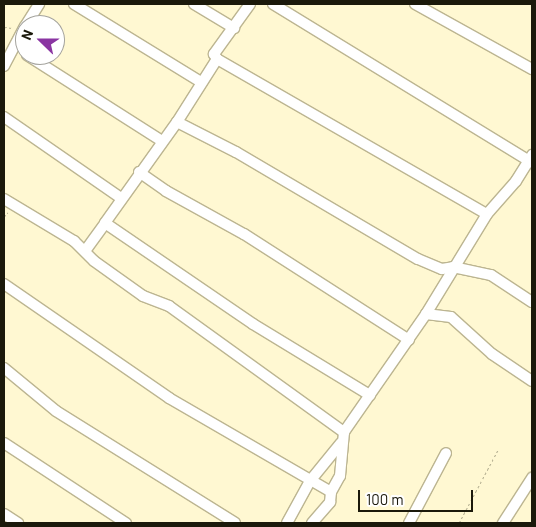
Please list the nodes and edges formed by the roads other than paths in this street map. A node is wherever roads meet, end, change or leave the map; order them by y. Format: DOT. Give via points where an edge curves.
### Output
graph roads {
  1 [pos="39,4"];
  2 [pos="74,4"];
  3 [pos="194,4"];
  4 [pos="250,4"];
  5 [pos="273,4"];
  6 [pos="416,4"];
  7 [pos="32,15"];
  8 [pos="234,28"];
  9 [pos="15,47"];
  10 [pos="217,59"];
  11 [pos="43,65"];
  12 [pos="4,66"];
  13 [pos="532,69"];
  14 [pos="201,82"];
  15 [pos="4,117"];
  16 [pos="176,122"];
  17 [pos="162,141"];
  18 [pos="531,159"];
  19 [pos="139,172"];
  20 [pos="121,198"];
  21 [pos="4,199"];
  22 [pos="487,214"];
  23 [pos="105,223"];
  24 [pos="85,251"];
  25 [pos="453,266"];
  26 [pos="444,273"];
  27 [pos="4,284"];
  28 [pos="532,302"];
  29 [pos="426,314"];
  30 [pos="409,340"];
  31 [pos="4,368"];
  32 [pos="531,376"];
  33 [pos="370,396"];
  34 [pos="343,437"];
  35 [pos="4,442"];
  36 [pos="446,453"];
  37 [pos="532,478"];
  38 [pos="310,481"];
  39 [pos="330,492"];
  40 [pos="4,514"];
  41 [pos="18,523"];
  42 [pos="126,523"];
  43 [pos="235,523"];
  44 [pos="287,523"];
  45 [pos="312,523"];
  46 [pos="409,523"];
  47 [pos="503,523"];
  1 -- 7 [label="street"];
  2 -- 14 [label="street"];
  3 -- 8 [label="street"];
  4 -- 8 [label="street"];
  5 -- 18 [label="street"];
  6 -- 13 [label="street"];
  8 -- 10 [label="street" via="214,54"];
  9 -- 12 [label="street"];
  10 -- 14 [label="street"];
  10 -- 22 [label="street"];
  11 -- 17 [label="street"];
  14 -- 16 [label="street"];
  15 -- 20 [label="street"];
  16 -- 17 [label="street"];
  16 -- 26 [label="street" via="236,152"];
  17 -- 19 [label="street"];
  18 -- 22 [label="street"];
  19 -- 20 [label="street"];
  19 -- 30 [label="street" via="166,191 244,234"];
  20 -- 23 [label="street"];
  21 -- 24 [label="street"];
  22 -- 25 [label="street"];
  23 -- 24 [label="street"];
  23 -- 33 [label="street" via="253,324"];
  24 -- 34 [label="street" via="143,296 169,306"];
  25 -- 26 [label="street"];
  25 -- 28 [label="street" via="491,275"];
  26 -- 29 [label="street"];
  27 -- 38 [label="street" via="169,398"];
  29 -- 30 [label="street"];
  29 -- 32 [label="street" via="452,317 492,354"];
  30 -- 33 [label="street"];
  31 -- 43 [label="street" via="56,411"];
  33 -- 34 [label="street"];
  34 -- 38 [label="street"];
  34 -- 39 [label="street" via="340,476"];
  35 -- 42 [label="street"];
  36 -- 46 [label="street"];
  37 -- 47 [label="street"];
  38 -- 39 [label="street"];
  38 -- 44 [label="street"];
  39 -- 45 [label="street" via="330,502"];
  40 -- 41 [label="street"];
}
